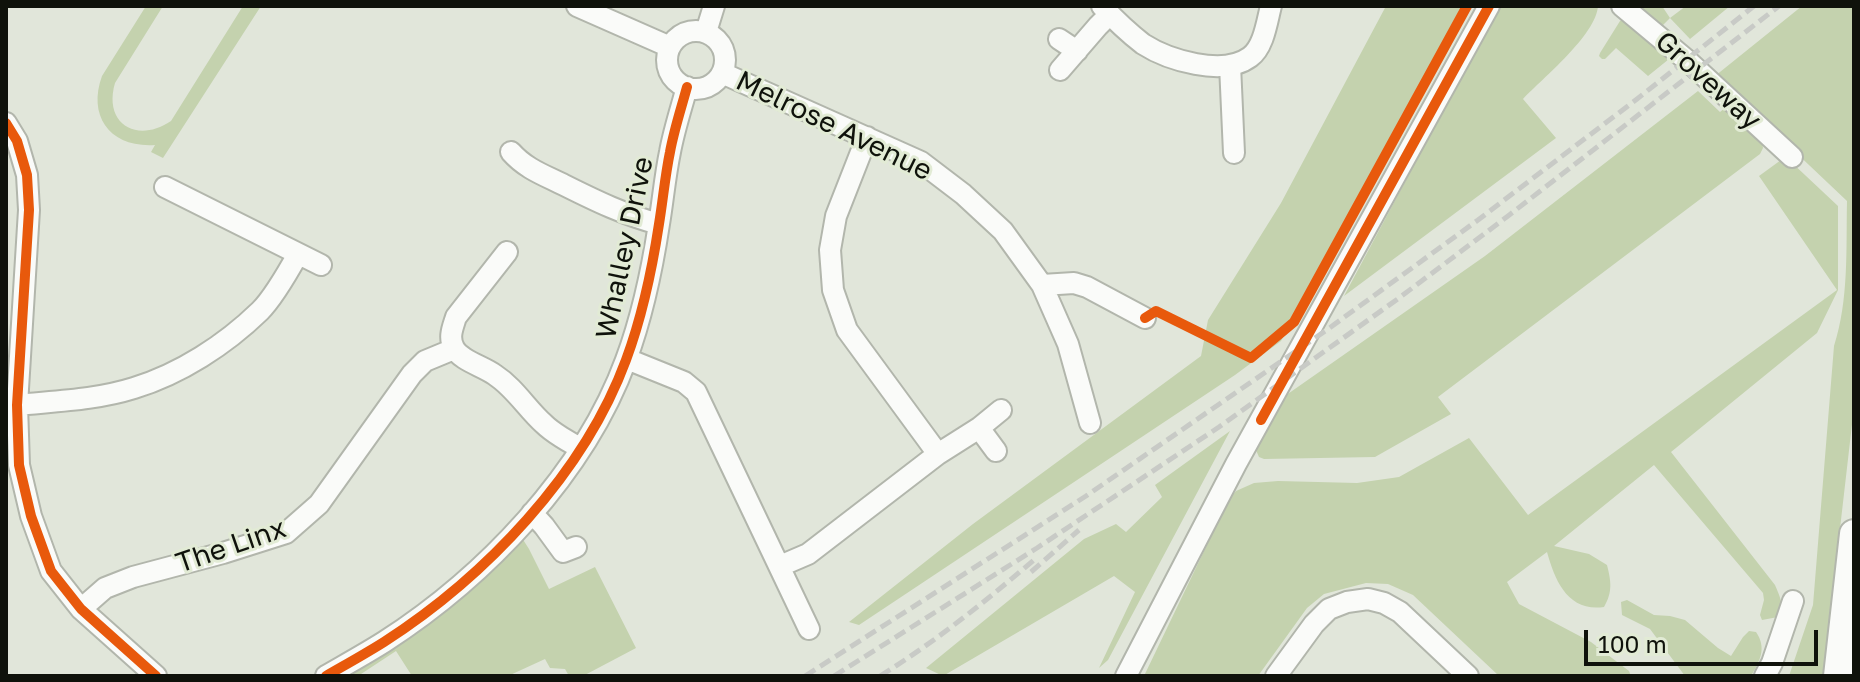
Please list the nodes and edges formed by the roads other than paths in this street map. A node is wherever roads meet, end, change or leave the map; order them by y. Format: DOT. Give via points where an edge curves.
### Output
graph roads {
  1 [pos="577,6"];
  2 [pos="714,6"];
  3 [pos="1271,6"];
  4 [pos="1489,6"];
  5 [pos="1622,6"];
  6 [pos="1106,10"];
  7 [pos="706,32"];
  8 [pos="1059,39"];
  9 [pos="670,47"];
  10 [pos="1077,51"];
  11 [pos="1230,65"];
  12 [pos="1060,70"];
  13 [pos="722,73"];
  14 [pos="687,87"];
  15 [pos="6,123"];
  16 [pos="867,137"];
  17 [pos="511,152"];
  18 [pos="1234,153"];
  19 [pos="1792,157"];
  20 [pos="165,187"];
  21 [pos="659,224"];
  22 [pos="507,252"];
  23 [pos="298,254"];
  24 [pos="6,257"];
  25 [pos="28,258"];
  26 [pos="321,265"];
  27 [pos="1042,285"];
  28 [pos="1145,318"];
  29 [pos="454,349"];
  30 [pos="627,359"];
  31 [pos="17,405"];
  32 [pos="1001,410"];
  33 [pos="1090,423"];
  34 [pos="979,428"];
  35 [pos="581,448"];
  36 [pos="996,451"];
  37 [pos="938,454"];
  38 [pos="532,513"];
  39 [pos="1854,534"];
  40 [pos="576,547"];
  41 [pos="780,566"];
  42 [pos="1793,601"];
  43 [pos="81,609"];
  44 [pos="809,629"];
  45 [pos="156,676"];
  46 [pos="326,676"];
  47 [pos="1126,676"];
  48 [pos="1276,676"];
  49 [pos="1468,676"];
  50 [pos="1765,676"];
  51 [pos="1838,676"];
  1 -- 9 [label="street"];
  2 -- 7 [label="street"];
  3 -- 11 [label="street" via="1250,57"];
  4 -- 47 [label="street" via="1236,464"];
  5 -- 19 [label="street, Groveway"];
  6 -- 10 [label="street"];
  6 -- 11 [label="street" via="1144,44 1175,59 1209,67"];
  7 -- 9 [label="street" via="689,31"];
  7 -- 13 [label="street" via="725,54"];
  8 -- 10 [label="street"];
  9 -- 14 [label="street" via="671,76"];
  10 -- 12 [label="street"];
  11 -- 18 [label="street" via="1240,130"];
  13 -- 14 [label="street" via="711,85"];
  13 -- 16 [label="street, Melrose Avenue"];
  14 -- 21 [label="street, Whalley Drive"];
  15 -- 25 [label="street" via="27,175"];
  16 -- 27 [label="street, Melrose Avenue" via="921,162 963,194 1003,231"];
  16 -- 37 [label="street" via="836,216 830,250 833,290 847,330"];
  17 -- 21 [label="street" via="522,165 612,209"];
  20 -- 23 [label="street"];
  21 -- 30 [label="street, Whalley Drive"];
  22 -- 29 [label="street" via="456,317"];
  23 -- 26 [label="street"];
  23 -- 31 [label="street" via="262,309 184,368 134,388"];
  24 -- 25 [label="street"];
  25 -- 31 [label="street"];
  27 -- 28 [label="street" via="1087,287 1118,313"];
  27 -- 33 [label="street, Melrose Avenue" via="1068,344"];
  29 -- 35 [label="street" via="498,376 545,426"];
  29 -- 43 [label="street, The Linx" via="425,361 412,374 319,504 286,533 133,577 105,588"];
  30 -- 35 [label="street, Whalley Drive"];
  30 -- 41 [label="street" via="696,392"];
  31 -- 43 [label="street" via="19,465 31,516 51,571"];
  32 -- 34 [label="street"];
  34 -- 36 [label="street"];
  34 -- 37 [label="street"];
  35 -- 38 [label="street, Whalley Drive"];
  37 -- 41 [label="street" via="808,554"];
  38 -- 40 [label="street" via="563,552"];
  38 -- 46 [label="street, Whalley Drive" via="436,604"];
  39 -- 51 [label="highway"];
  41 -- 44 [label="street"];
  42 -- 50 [label="street"];
  43 -- 45 [label="street"];
  48 -- 49 [label="street" via="1329,609 1368,599 1400,612"];
}
